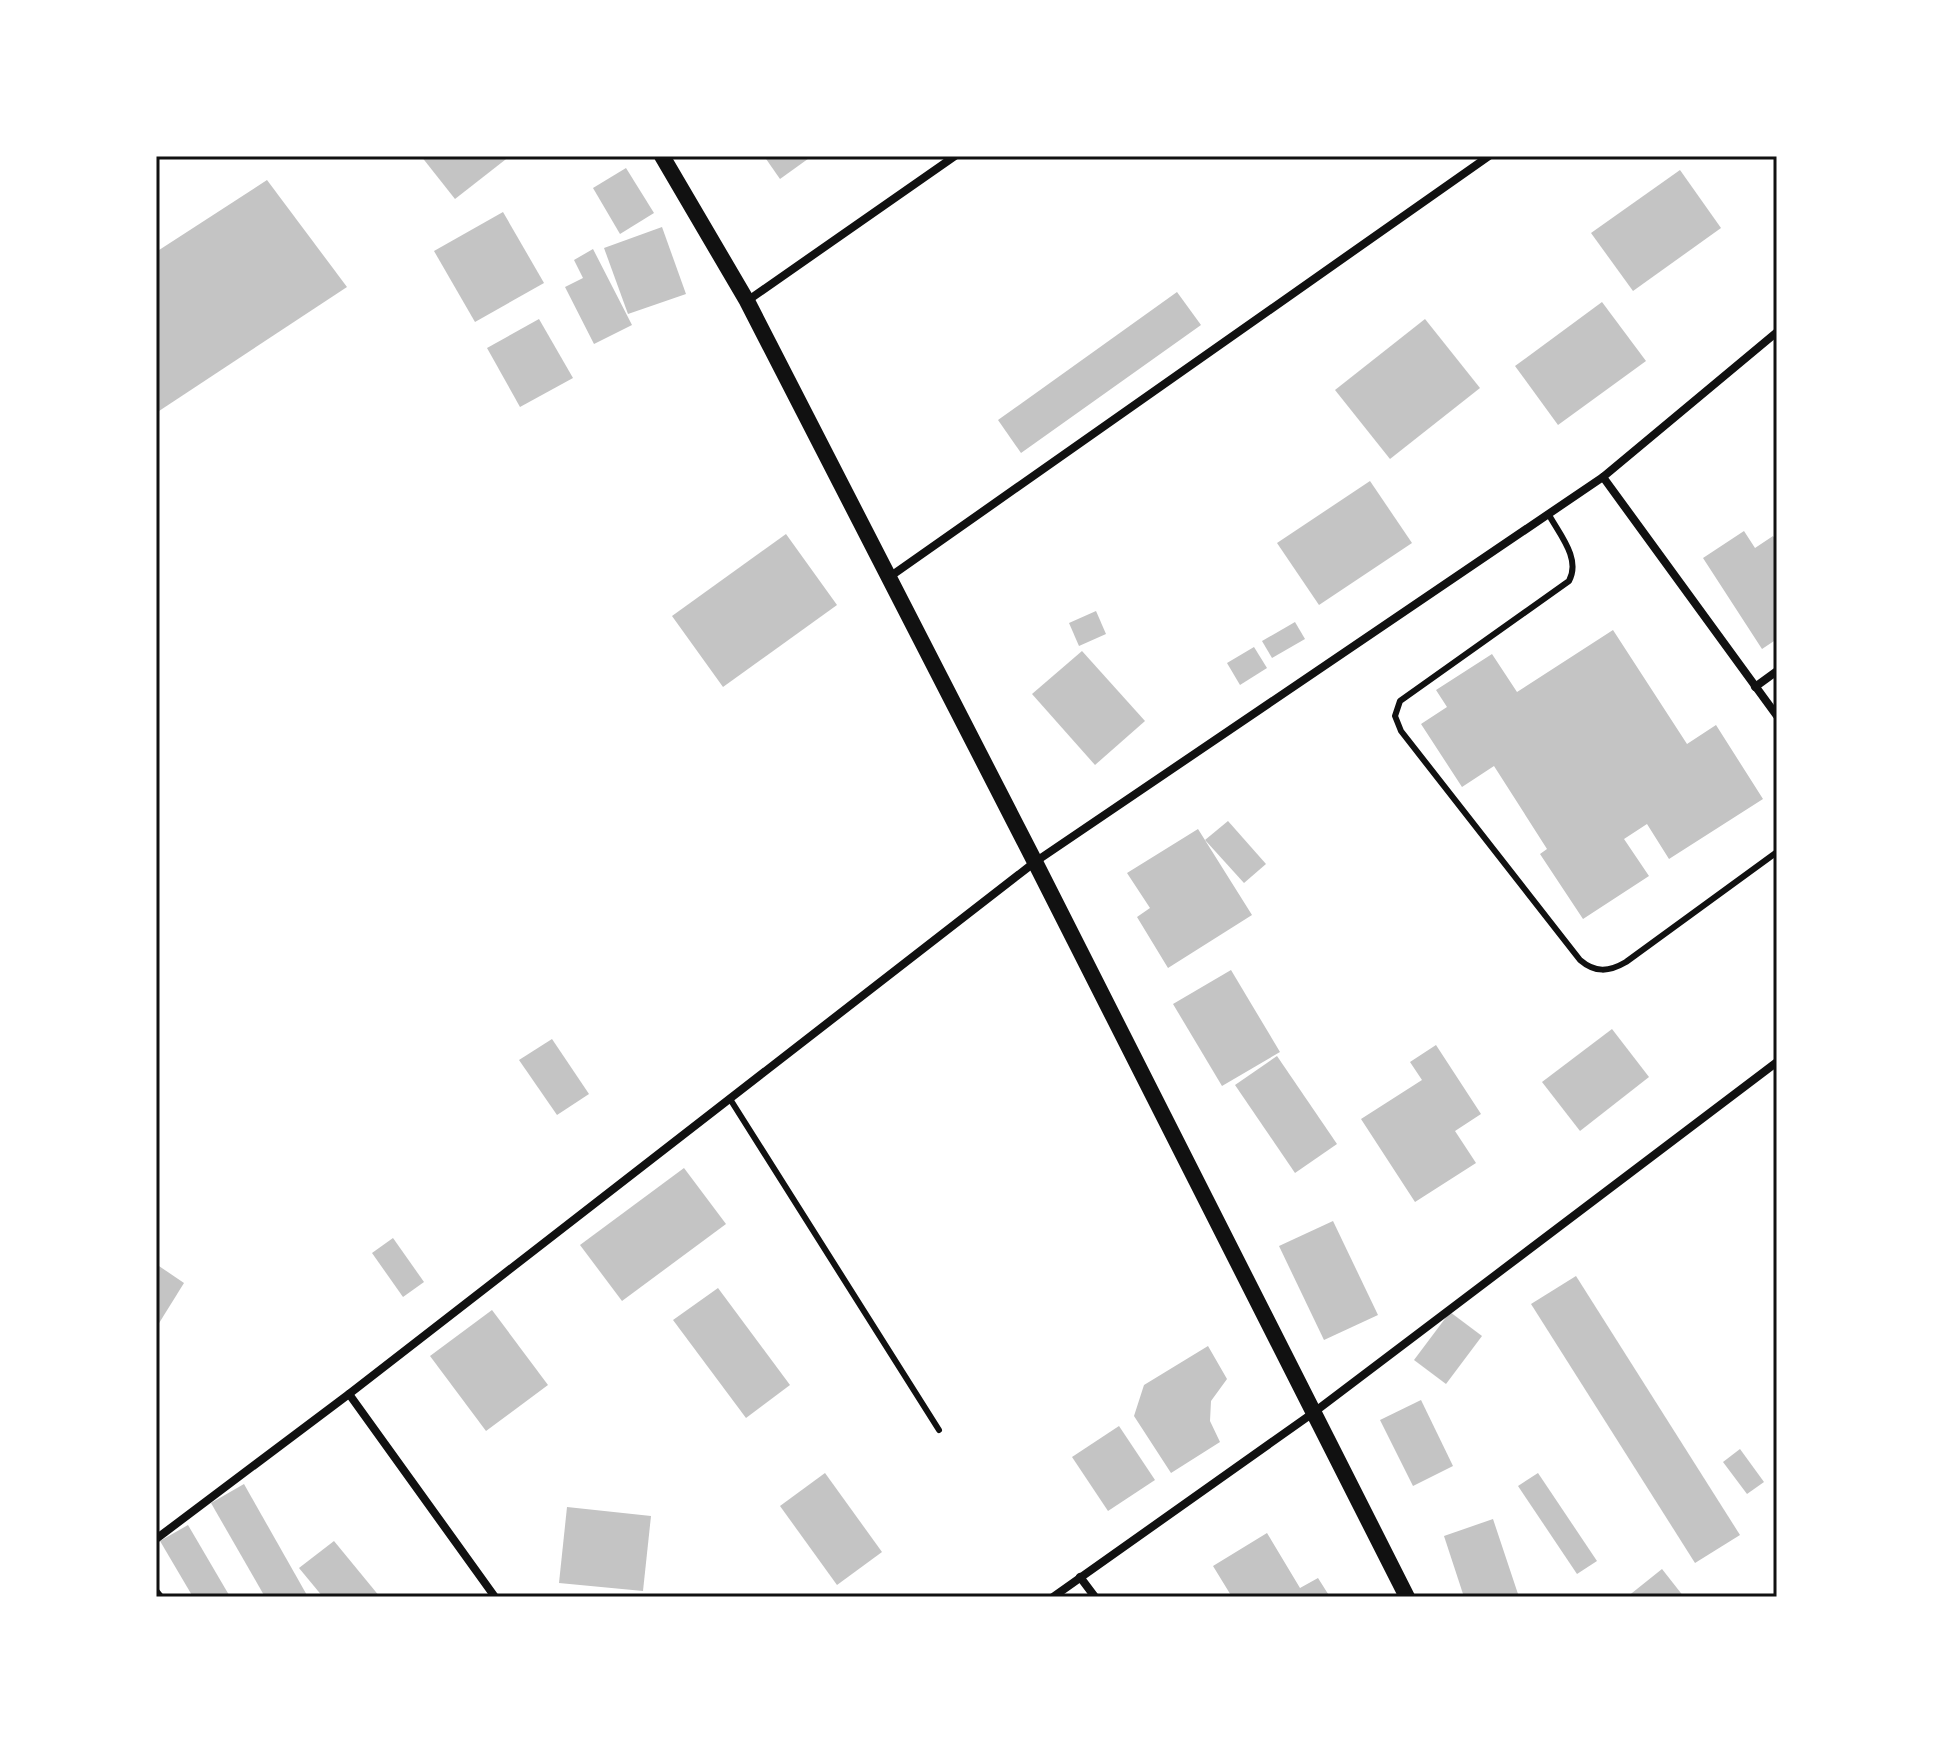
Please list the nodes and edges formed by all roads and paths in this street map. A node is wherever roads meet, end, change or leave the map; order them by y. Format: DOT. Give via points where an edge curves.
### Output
graph roads {
  1 [pos="662,156"];
  2 [pos="955,156"];
  3 [pos="1489,156"];
  4 [pos="747,301"];
  5 [pos="1777,332"];
  6 [pos="1603,477"];
  7 [pos="1549,515"];
  8 [pos="888,578"];
  9 [pos="1777,671"];
  10 [pos="1755,687"];
  11 [pos="1777,716"];
  12 [pos="1777,852"];
  13 [pos="1035,862"];
  14 [pos="1777,1062"];
  15 [pos="730,1099"];
  16 [pos="349,1394"];
  17 [pos="1313,1413"];
  18 [pos="939,1430"];
  19 [pos="156,1539"];
  20 [pos="1080,1577"];
  21 [pos="156,1592"];
  22 [pos="160,1597"];
  23 [pos="495,1597"];
  24 [pos="1053,1597"];
  25 [pos="1095,1597"];
  26 [pos="1407,1597"];
  1 -- 4 [label="main road"];
  2 -- 4 [label="street"];
  3 -- 8 [label="street"];
  4 -- 8 [label="main road"];
  5 -- 6 [label="street"];
  6 -- 7 [label="street"];
  6 -- 10 [label="street"];
  7 -- 12 [label="lane" via="1574,563 1569,581 1400,701 1395,716 1401,731 1580,960 1595,970 1626,962"];
  7 -- 13 [label="street"];
  8 -- 13 [label="main road"];
  9 -- 10 [label="street"];
  10 -- 11 [label="street"];
  13 -- 15 [label="street"];
  13 -- 17 [label="main road"];
  14 -- 17 [label="street"];
  15 -- 16 [label="street"];
  15 -- 18 [label="lane"];
  16 -- 19 [label="street"];
  16 -- 23 [label="street"];
  17 -- 20 [label="street"];
  17 -- 26 [label="main road"];
  20 -- 24 [label="street"];
  20 -- 25 [label="street"];
  21 -- 22 [label="street"];
}
